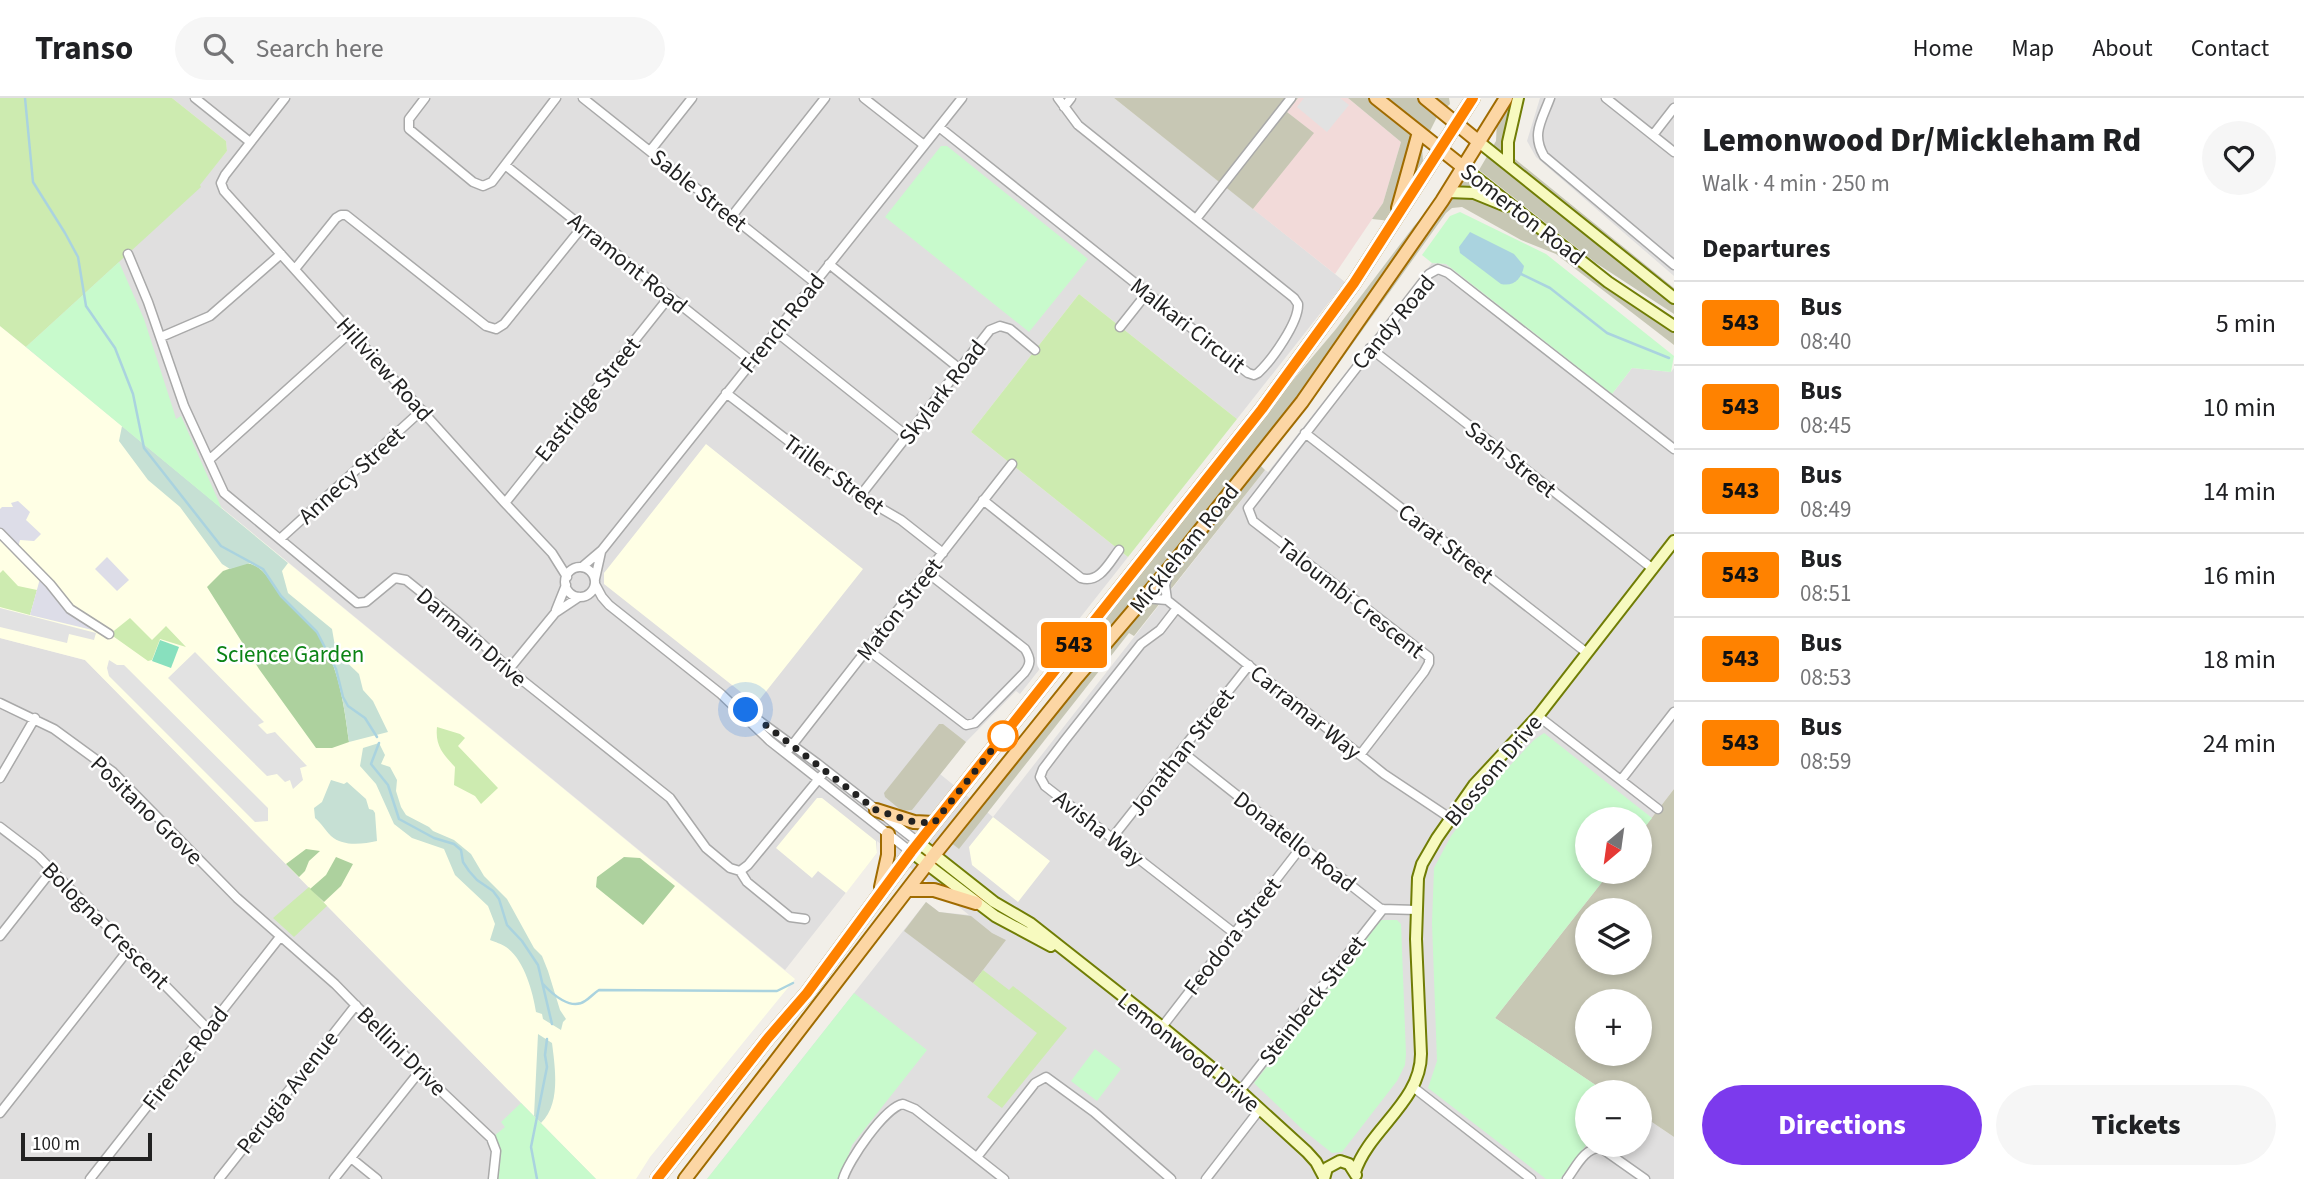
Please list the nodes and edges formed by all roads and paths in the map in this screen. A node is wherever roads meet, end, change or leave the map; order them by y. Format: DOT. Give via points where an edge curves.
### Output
graph roads {
  1 [pos="195,98"];
  2 [pos="285,98"];
  3 [pos="425,98"];
  4 [pos="556,98"];
  5 [pos="583,98"];
  6 [pos="692,98"];
  7 [pos="825,98"];
  8 [pos="864,98"];
  9 [pos="962,98"];
  10 [pos="1058,98"];
  11 [pos="1071,98"];
  12 [pos="1291,98"];
  13 [pos="1376,98"];
  14 [pos="1425,98"];
  15 [pos="1473,98"];
  16 [pos="1506,98"];
  17 [pos="1518,98"];
  18 [pos="1550,98"];
  19 [pos="1606,98"];
  20 [pos="1064,107"];
  21 [pos="1674,108"];
  22 [pos="1457,124"];
  23 [pos="939,127"];
  24 [pos="1419,132"];
  25 [pos="1653,135"];
  26 [pos="250,142"];
  27 [pos="1479,142"];
  28 [pos="924,145"];
  29 [pos="1441,149"];
  30 [pos="650,151"];
  31 [pos="1674,152"];
  32 [pos="1508,164"];
  33 [pos="505,165"];
  34 [pos="1463,167"];
  35 [pos="1448,192"];
  36 [pos="1524,215"];
  37 [pos="732,216"];
  38 [pos="1196,219"];
  39 [pos="583,226"];
  40 [pos="1391,229"];
  41 [pos="128,254"];
  42 [pos="281,254"];
  43 [pos="829,264"];
  44 [pos="1674,265"];
  45 [pos="295,269"];
  46 [pos="814,282"];
  47 [pos="1147,293"];
  48 [pos="670,296"];
  49 [pos="1674,298"];
  50 [pos="1674,326"];
  51 [pos="1120,327"];
  52 [pos="775,331"];
  53 [pos="351,332"];
  54 [pos="161,337"];
  55 [pos="1370,348"];
  56 [pos="1035,349"];
  57 [pos="751,361"];
  58 [pos="960,369"];
  59 [pos="726,393"];
  60 [pos="422,410"];
  61 [pos="1305,433"];
  62 [pos="907,436"];
  63 [pos="1674,449"];
  64 [pos="209,460"];
  65 [pos="1012,464"];
  66 [pos="860,496"];
  67 [pos="984,500"];
  68 [pos="505,503"];
  69 [pos="1248,513"];
  70 [pos="0,533"];
  71 [pos="280,539"];
  72 [pos="1674,541"];
  73 [pos="602,550"];
  74 [pos="1119,550"];
  75 [pos="552,553"];
  76 [pos="943,553"];
  77 [pos="1173,564"];
  78 [pos="579,568"];
  79 [pos="1653,569"];
  80 [pos="928,573"];
  81 [pos="566,581"];
  82 [pos="595,581"];
  83 [pos="583,596"];
  84 [pos="1144,598"];
  85 [pos="1167,600"];
  86 [pos="609,605"];
  87 [pos="1177,608"];
  88 [pos="555,613"];
  89 [pos="109,634"];
  90 [pos="868,650"];
  91 [pos="1587,653"];
  92 [pos="1249,665"];
  93 [pos="510,668"];
  94 [pos="721,694"];
  95 [pos="0,703"];
  96 [pos="1674,712"];
  97 [pos="1538,716"];
  98 [pos="35,718"];
  99 [pos="792,744"];
  100 [pos="1181,751"];
  101 [pos="786,753"];
  102 [pos="1360,755"];
  103 [pos="826,770"];
  104 [pos="0,778"];
  105 [pos="819,779"];
  106 [pos="1621,780"];
  107 [pos="1658,809"];
  108 [pos="876,810"];
  109 [pos="1450,818"];
  110 [pos="934,823"];
  111 [pos="0,827"];
  112 [pos="888,834"];
  113 [pos="1112,838"];
  114 [pos="1302,846"];
  115 [pos="915,847"];
  116 [pos="931,860"];
  117 [pos="52,870"];
  118 [pos="740,871"];
  119 [pos="908,890"];
  120 [pos="880,894"];
  121 [pos="976,903"];
  122 [pos="1383,909"];
  123 [pos="1417,910"];
  124 [pos="805,919"];
  125 [pos="1234,933"];
  126 [pos="0,936"];
  127 [pos="280,937"];
  128 [pos="130,949"];
  129 [pos="1069,955"];
  130 [pos="356,1005"];
  131 [pos="1162,1027"];
  132 [pos="208,1029"];
  133 [pos="420,1071"];
  134 [pos="1413,1087"];
  135 [pos="1240,1091"];
  136 [pos="1260,1108"];
  137 [pos="0,1113"];
  138 [pos="1367,1146"];
  139 [pos="1307,1152"];
  140 [pos="977,1157"];
  141 [pos="351,1158"];
  142 [pos="1337,1162"];
  143 [pos="1356,1177"];
  144 [pos="1324,1178"];
  145 [pos="90,1179"];
  146 [pos="219,1179"];
  147 [pos="334,1179"];
  148 [pos="377,1179"];
  149 [pos="494,1179"];
  150 [pos="657,1179"];
  151 [pos="685,1179"];
  152 [pos="843,1179"];
  153 [pos="1004,1179"];
  154 [pos="1171,1179"];
  155 [pos="1206,1179"];
  156 [pos="1531,1179"];
  157 [pos="1567,1179"];
  158 [pos="1645,1179"];
  1 -- 26 [label="street"];
  2 -- 26 [label="street"];
  3 -- 33 [label="street" via="409,120 412,133 479,186 492,181"];
  4 -- 33 [label="street"];
  5 -- 30 [label="street, Sable Street"];
  6 -- 30 [label="street"];
  7 -- 37 [label="street"];
  8 -- 28 [label="street"];
  9 -- 23 [label="street, French Road"];
  10 -- 20 [label="street, Malkari Circuit"];
  11 -- 20 [label="street"];
  12 -- 38 [label="street"];
  13 -- 24 [label="main road, Somerton Road"];
  14 -- 22 [label="main road, Somerton Road"];
  15 -- 22 [label="main road, Mickleham Road"];
  16 -- 27 [label="main road, Mickleham Road"];
  17 -- 32 [label="street"];
  18 -- 44 [label="street" via="1538,131 1537,145 1544,156"];
  19 -- 25 [label="street"];
  20 -- 38 [label="street, Malkari Circuit" via="1078,125"];
  21 -- 25 [label="street"];
  22 -- 27 [label="main road, Somerton Road"];
  22 -- 29 [label="main road, Mickleham Road"];
  23 -- 28 [label="street, French Road"];
  23 -- 47 [label="street, Malkari Circuit"];
  24 -- 29 [label="main road, Somerton Road"];
  24 -- 40 [label="main road"];
  25 -- 31 [label="street"];
  26 -- 42 [label="street, Hillview Road" via="221,183"];
  27 -- 32 [label="street, Somerton Road"];
  27 -- 34 [label="main road, Mickleham Road"];
  28 -- 43 [label="street, French Road"];
  29 -- 34 [label="main road, Somerton Road"];
  29 -- 40 [label="main road, Mickleham Road"];
  30 -- 37 [label="street, Sable Street"];
  32 -- 49 [label="street, Somerton Road"];
  33 -- 39 [label="street, Arramont Road"];
  34 -- 35 [label="main road, Mickleham Road"];
  34 -- 36 [label="street, Somerton Road"];
  35 -- 36 [label="street" via="1474,193"];
  35 -- 77 [label="main road, Mickleham Road" via="1302,402"];
  36 -- 50 [label="street, Somerton Road"];
  37 -- 46 [label="street, Sable Street"];
  38 -- 47 [label="street, Malkari Circuit" via="1294,298 1298,310 1285,337 1254,375"];
  39 -- 45 [label="street" via="505,324 496,329 486,326 346,215 336,218"];
  39 -- 48 [label="street, Arramont Road"];
  40 -- 110 [label="main road, Mickleham Road" via="1262,409"];
  41 -- 54 [label="street, Darmain Drive"];
  42 -- 45 [label="street, Hillview Road"];
  42 -- 54 [label="street" via="210,316"];
  43 -- 46 [label="street, French Road"];
  43 -- 58 [label="street"];
  45 -- 53 [label="street, Hillview Road"];
  46 -- 52 [label="street, French Road"];
  47 -- 51 [label="street"];
  48 -- 57 [label="street, Arramont Road"];
  48 -- 68 [label="street, Eastridge Street"];
  52 -- 57 [label="street, French Road"];
  52 -- 62 [label="street"];
  53 -- 60 [label="street, Hillview Road"];
  53 -- 64 [label="street"];
  54 -- 64 [label="street, Darmain Drive" via="184,406"];
  55 -- 61 [label="street, Candy Road"];
  55 -- 63 [label="street, Candy Road" via="1429,274 1444,270"];
  55 -- 79 [label="street, Sash Street"];
  56 -- 58 [label="street, Skylark Road" via="1000,326 990,330"];
  57 -- 59 [label="street, French Road"];
  58 -- 62 [label="street, Skylark Road"];
  59 -- 66 [label="street, Triller Street"];
  59 -- 73 [label="street, French Road"];
  60 -- 68 [label="street, Hillview Road"];
  60 -- 71 [label="street, Annecy Street"];
  61 -- 69 [label="street, Candy Road" via="1250,504"];
  61 -- 91 [label="street, Carat Street"];
  62 -- 66 [label="street, Skylark Road"];
  64 -- 71 [label="street, Darmain Drive" via="224,493"];
  65 -- 67 [label="street, Maton Street"];
  66 -- 76 [label="street, Triller Street"];
  67 -- 74 [label="street" via="1081,578 1099,576"];
  67 -- 76 [label="street, Maton Street"];
  68 -- 75 [label="street, Hillview Road"];
  69 -- 102 [label="street, Taloumbi Crescent" via="1429,657 1424,672"];
  70 -- 89 [label="street" via="70,609"];
  71 -- 93 [label="street, Darmain Drive" via="357,603 364,603 395,578 406,580"];
  72 -- 79 [label="street, Blossom Drive"];
  73 -- 78 [label="street, French Road"];
  73 -- 82 [label="street, French Road"];
  75 -- 78 [label="street, Hillview Road"];
  75 -- 81 [label="street, Hillview Road"];
  76 -- 80 [label="street, Maton Street"];
  77 -- 84 [label="main road, Mickleham Road"];
  77 -- 85 [label="street" via="1165,582"];
  78 -- 81 [label="street"];
  78 -- 82 [label="street" via="590,571"];
  79 -- 91 [label="street, Blossom Drive"];
  80 -- 90 [label="street, Maton Street"];
  80 -- 90 [label="street" via="1025,649 1030,665 1024,673 975,723 966,725"];
  81 -- 83 [label="street" via="570,593"];
  81 -- 88 [label="street"];
  82 -- 83 [label="street"];
  82 -- 86 [label="street"];
  83 -- 86 [label="street"];
  83 -- 88 [label="street"];
  84 -- 85 [label="street"];
  84 -- 116 [label="main road, Mickleham Road"];
  85 -- 87 [label="street, Carramar Way"];
  86 -- 94 [label="street"];
  87 -- 92 [label="street, Carramar Way"];
  87 -- 113 [label="street, Avisha Way" via="1160,630 1141,643 1041,774 1045,786"];
  88 -- 93 [label="street"];
  90 -- 99 [label="street, Maton Street"];
  91 -- 97 [label="street, Blossom Drive"];
  92 -- 100 [label="street, Jonathan Street"];
  92 -- 102 [label="street, Carramar Way"];
  93 -- 118 [label="street, Darmain Drive" via="670,798 706,848"];
  94 -- 99 [label="street"];
  94 -- 101 [label="street"];
  95 -- 98 [label="street, Positano Grove"];
  96 -- 106 [label="street"];
  97 -- 106 [label="street"];
  97 -- 109 [label="street, Blossom Drive"];
  98 -- 104 [label="street"];
  98 -- 127 [label="street, Positano Grove" via="113,772"];
  99 -- 101 [label="street, Maton Street"];
  99 -- 103 [label="street"];
  100 -- 113 [label="street, Jonathan Street"];
  100 -- 114 [label="street, Donatello Road"];
  101 -- 105 [label="street"];
  102 -- 109 [label="street, Carramar Way"];
  103 -- 105 [label="street"];
  103 -- 108 [label="street"];
  105 -- 112 [label="street"];
  105 -- 118 [label="street"];
  106 -- 107 [label="street"];
  108 -- 110 [label="main road"];
  108 -- 115 [label="street"];
  109 -- 123 [label="street, Blossom Drive" via="1422,864"];
  110 -- 115 [label="main road, Mickleham Road"];
  111 -- 117 [label="street, Bologna Crescent"];
  112 -- 115 [label="street"];
  112 -- 120 [label="main road"];
  113 -- 125 [label="street, Avisha Way"];
  114 -- 122 [label="street, Donatello Road"];
  114 -- 125 [label="street, Feodora Street"];
  115 -- 116 [label="street, Lemonwood Drive"];
  115 -- 120 [label="main road, Mickleham Road"];
  116 -- 119 [label="main road, Mickleham Road"];
  116 -- 121 [label="street, Lemonwood Drive"];
  116 -- 129 [label="street, Lemonwood Drive" via="1030,923"];
  117 -- 126 [label="street"];
  117 -- 128 [label="street, Bologna Crescent"];
  118 -- 124 [label="street, Darmain Drive" via="790,917"];
  119 -- 121 [label="main road" via="934,890"];
  119 -- 151 [label="main road, Mickleham Road"];
  120 -- 150 [label="main road, Mickleham Road" via="807,993"];
  121 -- 129 [label="street, Lemonwood Drive"];
  122 -- 123 [label="street"];
  122 -- 135 [label="street, Steinbeck Street"];
  123 -- 134 [label="street, Blossom Drive" via="1421,1061"];
  125 -- 131 [label="street, Feodora Street"];
  127 -- 130 [label="street, Bellini Drive"];
  127 -- 132 [label="street, Firenze Road"];
  128 -- 132 [label="street, Bologna Crescent"];
  128 -- 137 [label="street"];
  129 -- 131 [label="street, Lemonwood Drive"];
  130 -- 133 [label="street, Bellini Drive"];
  130 -- 146 [label="street, Perugia Avenue"];
  131 -- 135 [label="street, Lemonwood Drive"];
  132 -- 145 [label="street, Firenze Road"];
  133 -- 141 [label="street"];
  133 -- 149 [label="street, Bellini Drive" via="491,1138 496,1151"];
  134 -- 138 [label="street, Blossom Drive"];
  134 -- 156 [label="street"];
  135 -- 136 [label="street, Lemonwood Drive"];
  136 -- 139 [label="street, Lemonwood Drive"];
  136 -- 155 [label="street"];
  138 -- 142 [label="street, Blossom Drive"];
  138 -- 143 [label="street, Blossom Drive"];
  139 -- 142 [label="street, Lemonwood Drive"];
  139 -- 144 [label="street, Lemonwood Drive"];
  140 -- 152 [label="street" via="903,1104 894,1107 848,1164"];
  140 -- 153 [label="street"];
  140 -- 154 [label="street" via="1043,1077 1094,1112"];
  141 -- 147 [label="street"];
  141 -- 148 [label="street"];
  142 -- 143 [label="street, Lemonwood Drive" via="1349,1164"];
  142 -- 144 [label="street" via="1327,1168"];
  157 -- 158 [label="street" via="1589,1150 1597,1148"];
}
